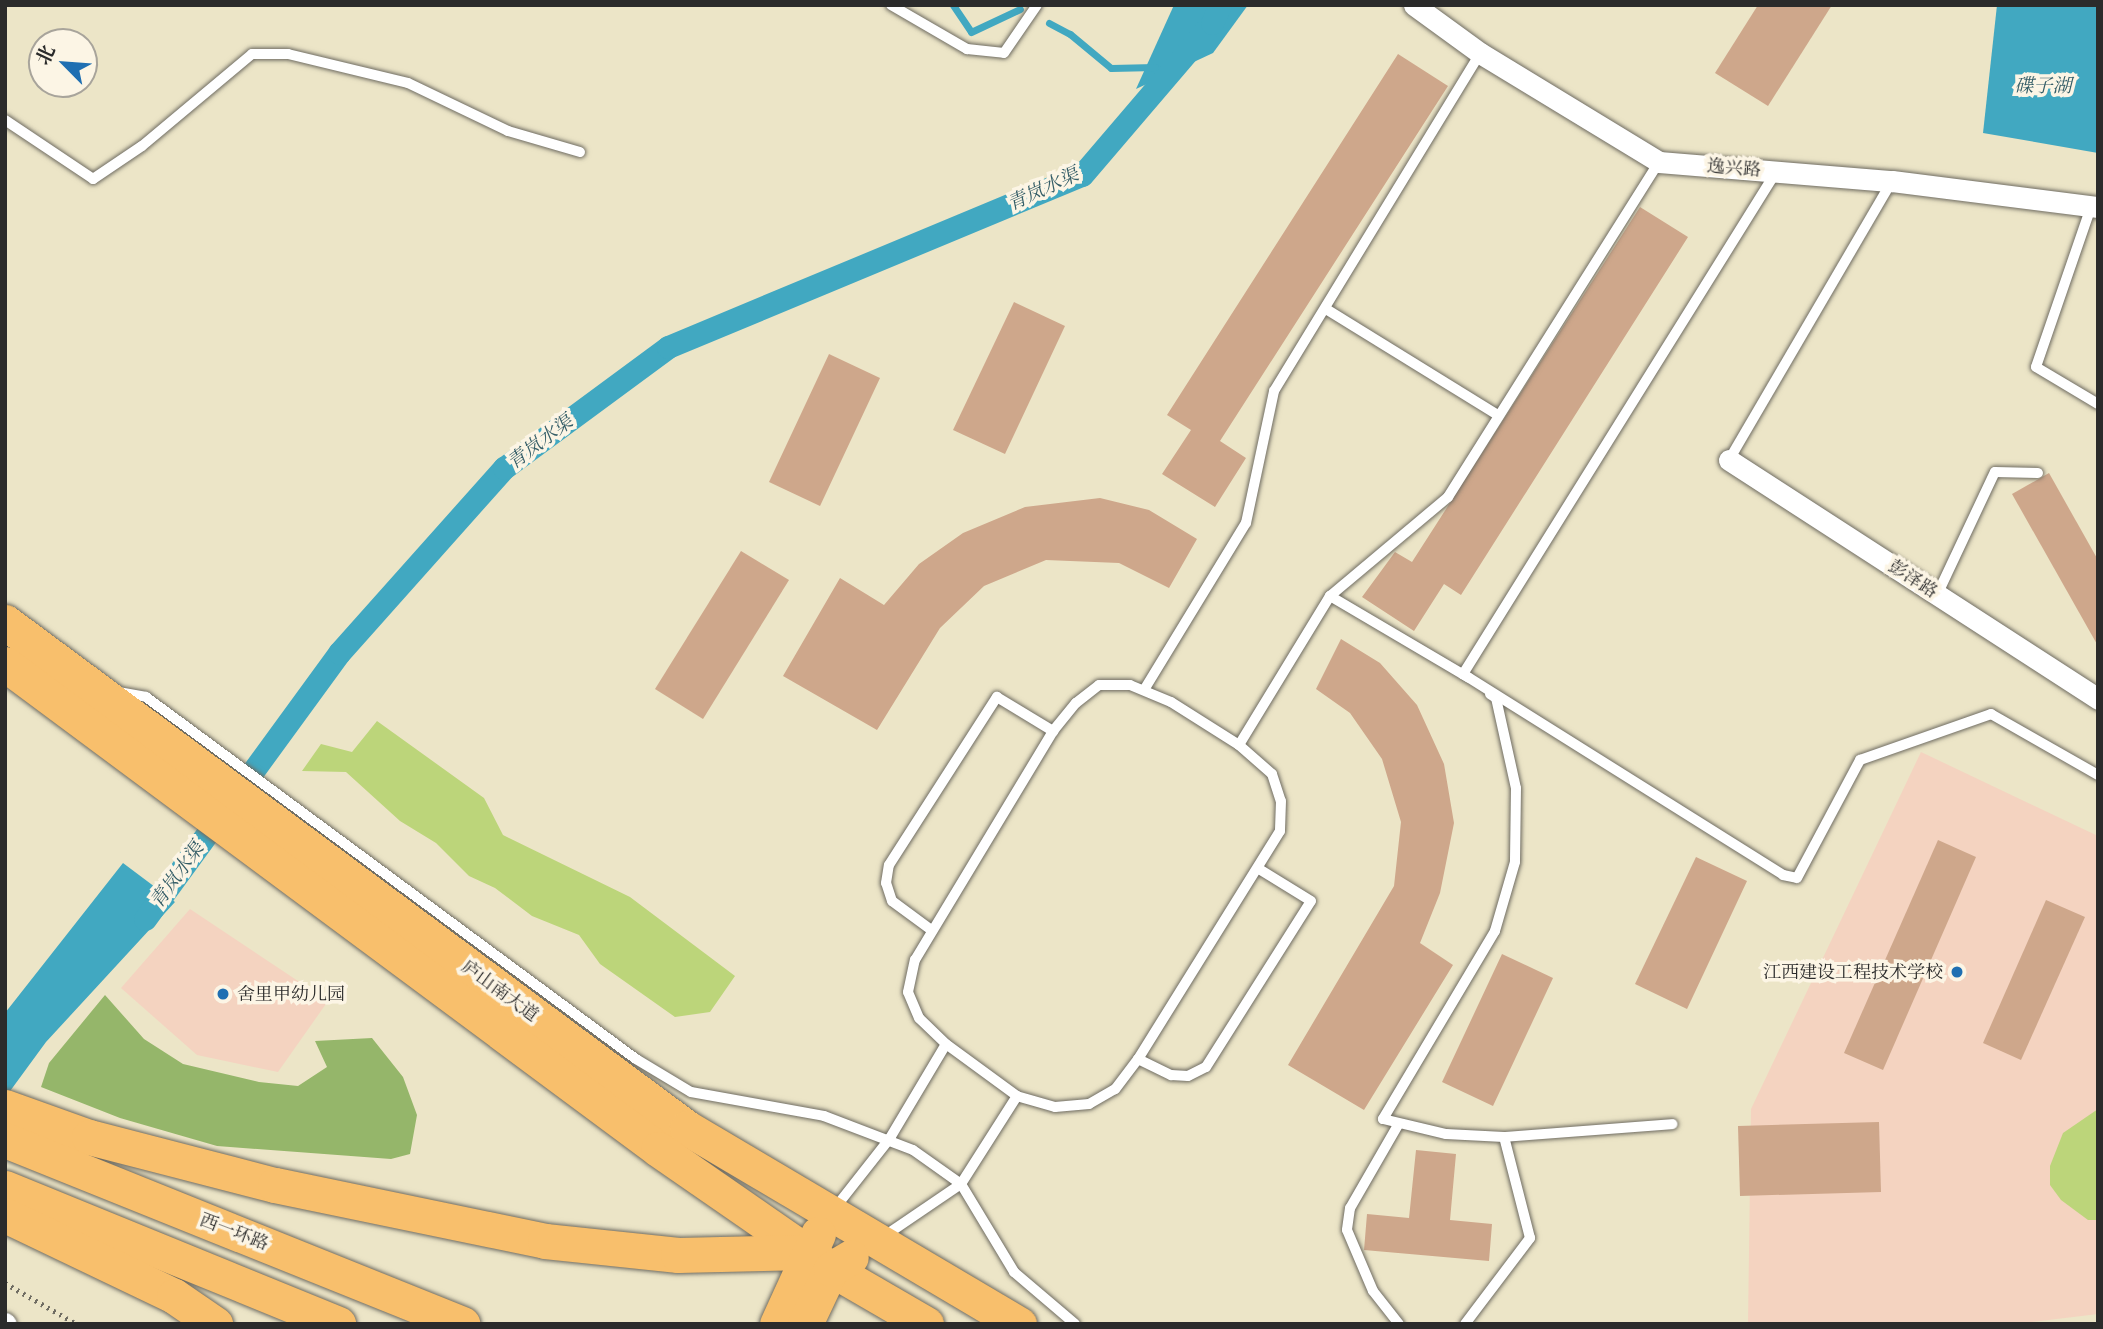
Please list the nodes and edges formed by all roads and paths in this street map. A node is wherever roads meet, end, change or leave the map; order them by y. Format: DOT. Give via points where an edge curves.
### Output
graph roads {
  1 [pos="891,5"];
  2 [pos="1414,5"];
  3 [pos="1035,12"];
  4 [pos="1480,53"];
  5 [pos="5,120"];
  6 [pos="580,152"];
  7 [pos="1659,162"];
  8 [pos="1776,172"];
  9 [pos="1892,181"];
  10 [pos="2094,207"];
  11 [pos="1326,309"];
  12 [pos="2098,404"];
  13 [pos="1499,416"];
  14 [pos="1729,460"];
  15 [pos="2038,473"];
  16 [pos="1937,595"];
  17 [pos="1330,596"];
  18 [pos="5,622"];
  19 [pos="5,664"];
  20 [pos="1463,674"];
  21 [pos="1144,690"];
  22 [pos="2098,699"];
  23 [pos="1053,731"];
  24 [pos="1239,745"];
  25 [pos="195,768"];
  26 [pos="2098,775"];
  27 [pos="274,809"];
  28 [pos="1259,869"];
  29 [pos="930,929"];
  30 [pos="946,1044"];
  31 [pos="1138,1059"];
  32 [pos="1017,1096"];
  33 [pos="5,1107"];
  34 [pos="1672,1124"];
  35 [pos="1398,1125"];
  36 [pos="1504,1137"];
  37 [pos="890,1138"];
  38 [pos="5,1140"];
  39 [pos="961,1184"];
  40 [pos="5,1188"];
  41 [pos="831,1214"];
  42 [pos="5,1215"];
  43 [pos="875,1242"];
  44 [pos="818,1261"];
  45 [pos="5,1283"];
  46 [pos="77,1324"];
  47 [pos="215,1324"];
  48 [pos="338,1324"];
  49 [pos="462,1324"];
  50 [pos="778,1324"];
  51 [pos="805,1324"];
  52 [pos="926,1324"];
  53 [pos="1020,1324"];
  54 [pos="1075,1324"];
  55 [pos="1399,1324"];
  56 [pos="1465,1324"];
  1 -- 3 [label="lane" via="967,49 1004,53"];
  2 -- 4 [label="street, 逸兴路"];
  4 -- 7 [label="street, 逸兴路"];
  4 -- 11 [label="lane"];
  5 -- 6 [label="lane" via="93,178 142,146 252,54 288,54 408,83 508,131"];
  7 -- 8 [label="street, 逸兴路"];
  7 -- 13 [label="lane"];
  8 -- 9 [label="street, 逸兴路"];
  8 -- 20 [label="lane"];
  9 -- 10 [label="street, 逸兴路"];
  9 -- 14 [label="lane"];
  10 -- 12 [label="lane" via="2036,367"];
  11 -- 13 [label="lane"];
  11 -- 21 [label="lane" via="1274,391 1246,523"];
  13 -- 17 [label="lane" via="1448,497"];
  14 -- 16 [label="street, 彭泽路"];
  15 -- 16 [label="lane" via="1995,472"];
  16 -- 22 [label="street, 彭泽路"];
  17 -- 20 [label="lane"];
  17 -- 24 [label="lane"];
  18 -- 25 [label="highway, 庐山南大道"];
  19 -- 25 [label="highway, 庐山南大道"];
  20 -- 26 [label="lane" via="1783,875 1797,878 1860,760 1991,714"];
  20 -- 35 [label="lane" via="1496,698 1516,788 1516,862 1495,931 1382,1119"];
  21 -- 23 [label="lane" via="1099,685 1076,703"];
  21 -- 24 [label="lane"];
  23 -- 29 [label="lane"];
  23 -- 29 [label="lane" via="997,697 889,865 886,883 892,901"];
  24 -- 28 [label="lane" via="1272,774 1281,801 1280,831"];
  25 -- 27 [label="highway, 庐山南大道"];
  25 -- 44 [label="highway, 庐山南大道" via="256,850 658,1149"];
  27 -- 37 [label="lane" via="691,1092 824,1116"];
  27 -- 41 [label="highway, 庐山南大道" via="687,1129"];
  28 -- 31 [label="lane"];
  28 -- 31 [label="lane" via="1311,901 1206,1067 1188,1076 1171,1075"];
  29 -- 30 [label="lane" via="915,960 908,992 919,1018"];
  30 -- 32 [label="lane"];
  30 -- 37 [label="lane"];
  31 -- 32 [label="lane" via="1115,1089 1089,1104 1055,1107"];
  32 -- 39 [label="lane"];
  33 -- 44 [label="highway" via="89,1137 275,1185 545,1241 678,1255"];
  34 -- 36 [label="lane"];
  35 -- 36 [label="lane"];
  35 -- 55 [label="lane" via="1350,1208 1347,1230 1373,1291"];
  36 -- 56 [label="lane" via="1530,1238"];
  37 -- 39 [label="lane"];
  37 -- 41 [label="lane"];
  38 -- 49 [label="highway, 西一环路"];
  39 -- 43 [label="lane"];
  39 -- 54 [label="lane" via="1014,1272"];
  40 -- 48 [label="highway"];
  41 -- 43 [label="highway, 庐山南大道"];
  41 -- 44 [label="highway"];
  42 -- 47 [label="highway" via="174,1296"];
  43 -- 44 [label="highway"];
  43 -- 53 [label="highway, 庐山南大道"];
  44 -- 50 [label="highway"];
  44 -- 51 [label="highway"];
  44 -- 52 [label="highway, 庐山南大道"];
  45 -- 46 [label="path"];
}
